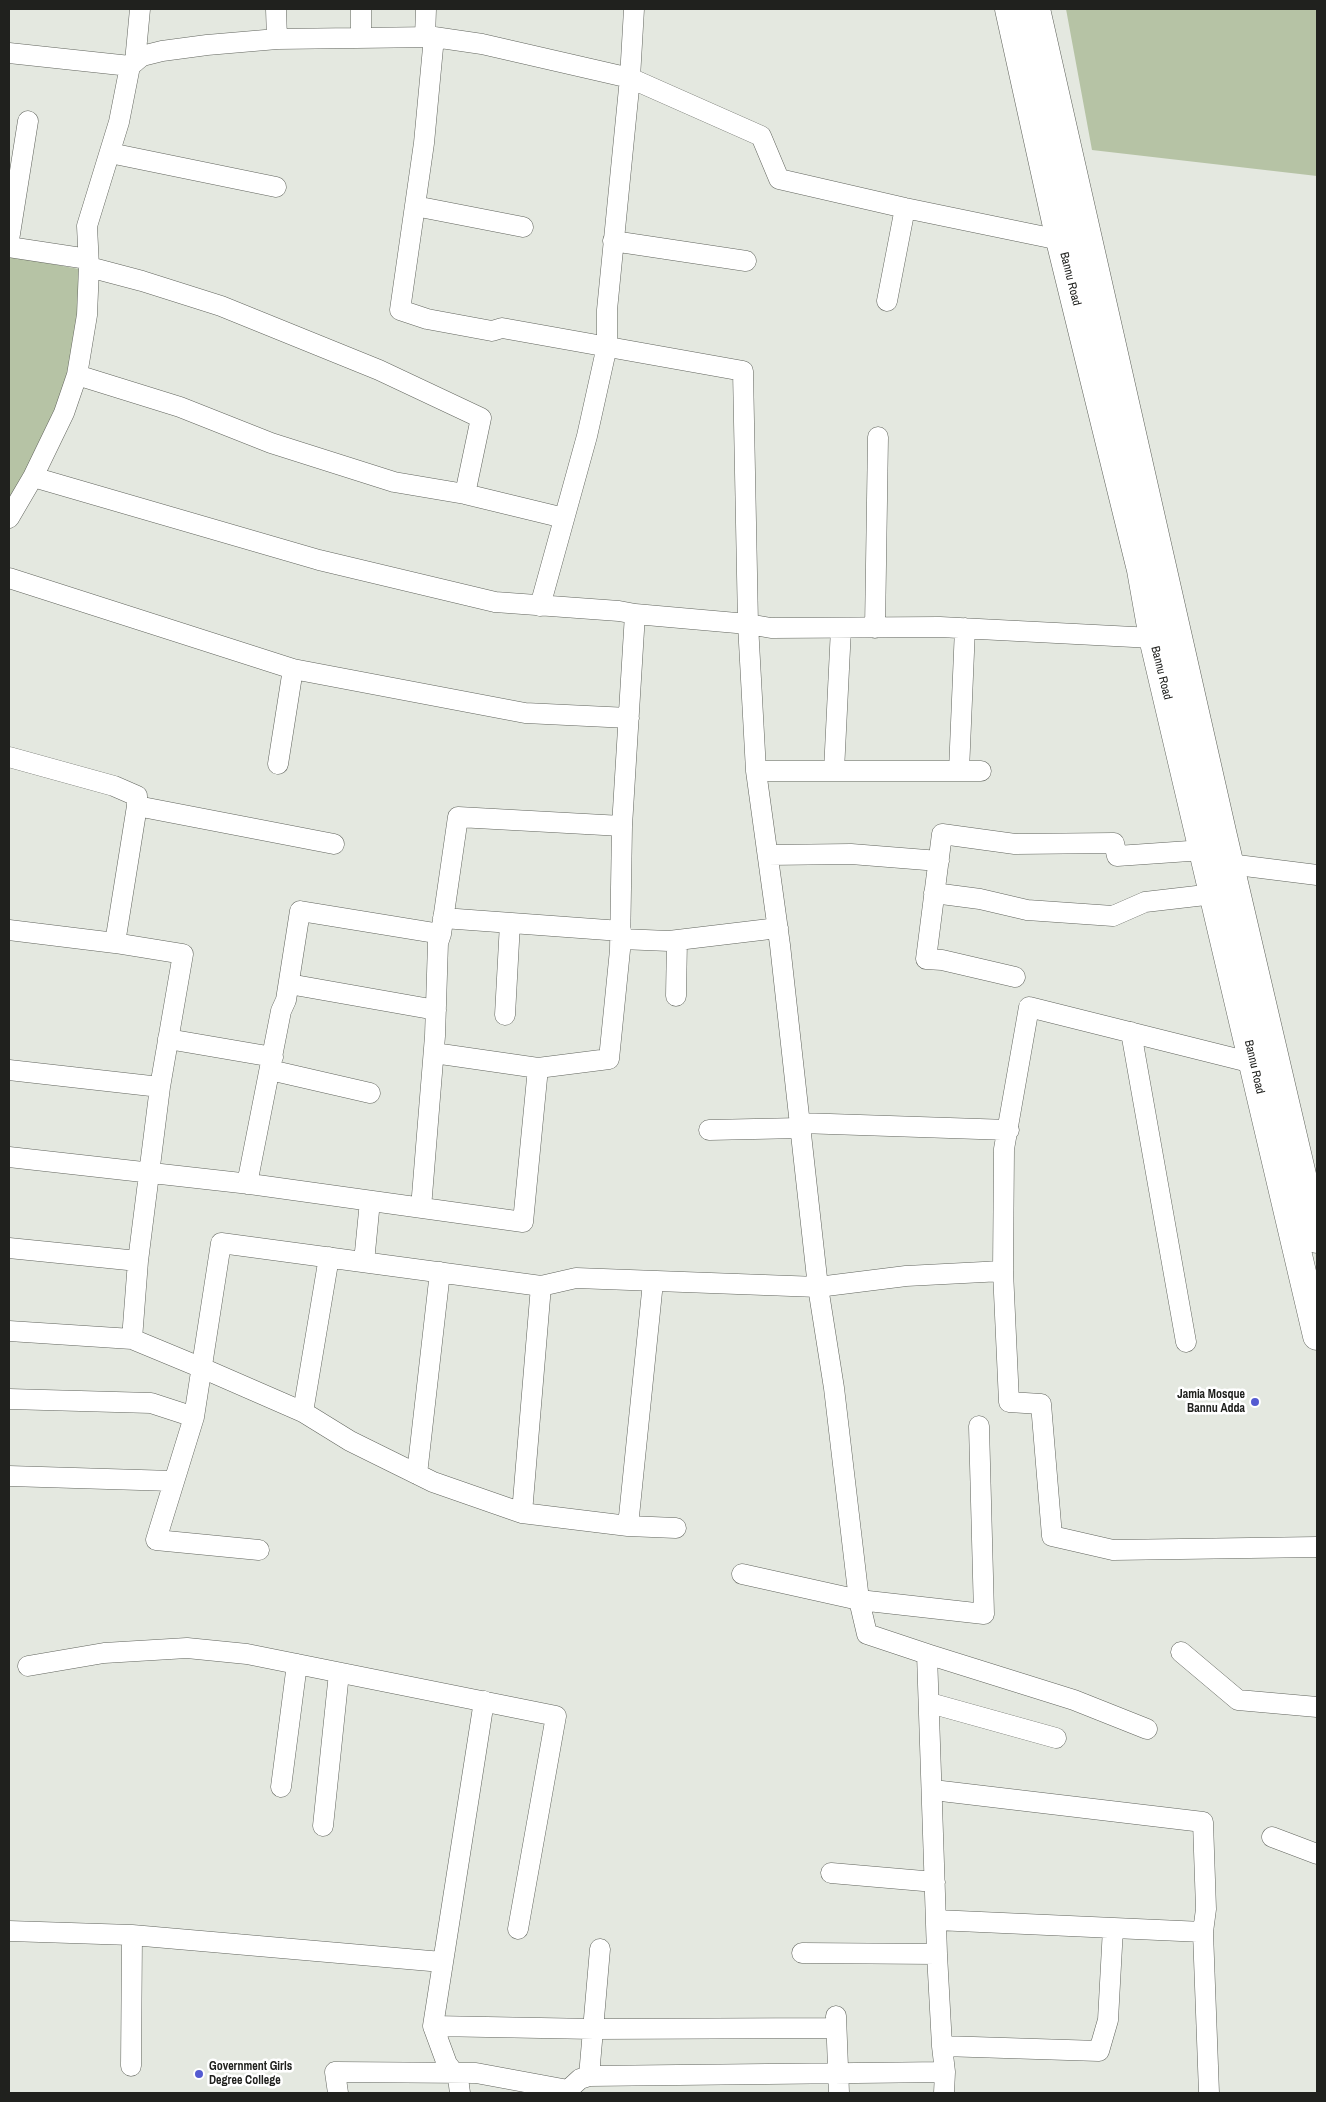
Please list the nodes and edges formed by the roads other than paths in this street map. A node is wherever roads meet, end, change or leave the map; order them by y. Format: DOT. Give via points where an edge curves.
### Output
graph roads {
  1 [pos="140,9"];
  2 [pos="276,9"];
  3 [pos="361,9"];
  4 [pos="426,9"];
  5 [pos="634,9"];
  6 [pos="1009,9"];
  7 [pos="1036,9"];
  8 [pos="430,37"];
  9 [pos="361,38"];
  10 [pos="277,39"];
  11 [pos="9,53"];
  12 [pos="133,64"];
  13 [pos="630,78"];
  14 [pos="28,121"];
  15 [pos="110,153"];
  16 [pos="276,186"];
  17 [pos="415,206"];
  18 [pos="905,208"];
  19 [pos="522,227"];
  20 [pos="9,240"];
  21 [pos="1060,240"];
  22 [pos="613,241"];
  23 [pos="9,247"];
  24 [pos="746,261"];
  25 [pos="89,263"];
  26 [pos="887,301"];
  27 [pos="607,346"];
  28 [pos="77,376"];
  29 [pos="878,438"];
  30 [pos="33,477"];
  31 [pos="465,494"];
  32 [pos="9,518"];
  33 [pos="564,518"];
  34 [pos="9,578"];
  35 [pos="540,606"];
  36 [pos="635,614"];
  37 [pos="748,624"];
  38 [pos="841,628"];
  39 [pos="875,628"];
  40 [pos="965,628"];
  41 [pos="1153,638"];
  42 [pos="293,669"];
  43 [pos="629,718"];
  44 [pos="9,757"];
  45 [pos="278,764"];
  46 [pos="756,771"];
  47 [pos="834,771"];
  48 [pos="958,771"];
  49 [pos="981,771"];
  50 [pos="137,806"];
  51 [pos="622,826"];
  52 [pos="334,844"];
  53 [pos="1204,850"];
  54 [pos="768,855"];
  55 [pos="939,861"];
  56 [pos="1229,864"];
  57 [pos="1317,875"];
  58 [pos="934,893"];
  59 [pos="1214,894"];
  60 [pos="510,923"];
  61 [pos="442,926"];
  62 [pos="778,928"];
  63 [pos="9,930"];
  64 [pos="621,935"];
  65 [pos="678,940"];
  66 [pos="115,943"];
  67 [pos="1015,978"];
  68 [pos="289,984"];
  69 [pos="676,996"];
  70 [pos="436,1010"];
  71 [pos="505,1015"];
  72 [pos="1131,1032"];
  73 [pos="168,1039"];
  74 [pos="434,1053"];
  75 [pos="271,1063"];
  76 [pos="1253,1064"];
  77 [pos="538,1068"];
  78 [pos="9,1070"];
  79 [pos="160,1086"];
  80 [pos="370,1093"];
  81 [pos="800,1126"];
  82 [pos="709,1130"];
  83 [pos="1009,1130"];
  84 [pos="9,1157"];
  85 [pos="150,1172"];
  86 [pos="247,1184"];
  87 [pos="370,1201"];
  88 [pos="420,1208"];
  89 [pos="1317,1238"];
  90 [pos="9,1248"];
  91 [pos="329,1257"];
  92 [pos="138,1261"];
  93 [pos="364,1262"];
  94 [pos="1003,1271"];
  95 [pos="440,1272"];
  96 [pos="653,1282"];
  97 [pos="541,1286"];
  98 [pos="818,1287"];
  99 [pos="9,1331"];
  100 [pos="1317,1336"];
  101 [pos="132,1339"];
  102 [pos="1186,1342"];
  103 [pos="202,1368"];
  104 [pos="9,1399"];
  105 [pos="303,1412"];
  106 [pos="194,1417"];
  107 [pos="979,1426"];
  108 [pos="417,1474"];
  109 [pos="9,1476"];
  110 [pos="173,1481"];
  111 [pos="522,1513"];
  112 [pos="628,1526"];
  113 [pos="676,1528"];
  114 [pos="1317,1547"];
  115 [pos="259,1550"];
  116 [pos="742,1574"];
  117 [pos="859,1600"];
  118 [pos="1181,1652"];
  119 [pos="927,1654"];
  120 [pos="297,1664"];
  121 [pos="28,1666"];
  122 [pos="340,1673"];
  123 [pos="484,1701"];
  124 [pos="930,1704"];
  125 [pos="1317,1707"];
  126 [pos="1147,1728"];
  127 [pos="1056,1738"];
  128 [pos="281,1787"];
  129 [pos="933,1790"];
  130 [pos="323,1826"];
  131 [pos="1272,1837"];
  132 [pos="1317,1854"];
  133 [pos="831,1873"];
  134 [pos="935,1882"];
  135 [pos="936,1920"];
  136 [pos="1113,1928"];
  137 [pos="518,1929"];
  138 [pos="9,1931"];
  139 [pos="1203,1932"];
  140 [pos="132,1935"];
  141 [pos="600,1949"];
  142 [pos="802,1953"];
  143 [pos="938,1954"];
  144 [pos="442,1962"];
  145 [pos="433,2026"];
  146 [pos="594,2029"];
  147 [pos="942,2046"];
  148 [pos="131,2066"];
  149 [pos="454,2072"];
  150 [pos="945,2072"];
  151 [pos="589,2076"];
  152 [pos="760,2084"];
  153 [pos="839,2084"];
  154 [pos="568,2092"];
  155 [pos="338,2093"];
  156 [pos="460,2093"];
  157 [pos="944,2093"];
  158 [pos="1209,2093"];
  1 -- 12 [label="street"];
  2 -- 10 [label="street"];
  3 -- 9 [label="street"];
  4 -- 8 [label="street"];
  5 -- 13 [label="street"];
  6 -- 21 [label="highway, Bannu Road"];
  7 -- 56 [label="highway, Bannu Road"];
  8 -- 9 [label="street"];
  8 -- 13 [label="street" via="482,44"];
  8 -- 17 [label="street" via="424,143"];
  9 -- 10 [label="street"];
  10 -- 12 [label="street" via="162,51 142,56"];
  11 -- 12 [label="street"];
  12 -- 15 [label="street"];
  13 -- 18 [label="street" via="761,136 779,179"];
  13 -- 22 [label="street"];
  14 -- 20 [label="street"];
  15 -- 16 [label="street"];
  15 -- 25 [label="street" via="87,226"];
  17 -- 19 [label="street"];
  17 -- 27 [label="street" via="400,310 427,319 492,331 502,328"];
  18 -- 21 [label="street"];
  18 -- 26 [label="street"];
  21 -- 41 [label="highway, Bannu Road" via="1141,570"];
  22 -- 24 [label="street"];
  22 -- 27 [label="street"];
  23 -- 25 [label="street"];
  25 -- 28 [label="street" via="87,315"];
  25 -- 31 [label="street" via="221,306 379,370 480,418"];
  27 -- 33 [label="street"];
  27 -- 37 [label="street" via="743,370"];
  28 -- 30 [label="street" via="64,414"];
  28 -- 31 [label="street" via="180,407 271,443 394,482"];
  29 -- 39 [label="street"];
  30 -- 32 [label="street"];
  30 -- 35 [label="street" via="319,560 495,602"];
  31 -- 33 [label="street"];
  33 -- 35 [label="street"];
  34 -- 42 [label="street"];
  35 -- 36 [label="street"];
  36 -- 37 [label="street"];
  36 -- 43 [label="street"];
  37 -- 38 [label="street" via="771,628"];
  37 -- 46 [label="street"];
  38 -- 39 [label="street"];
  38 -- 47 [label="street"];
  39 -- 40 [label="street"];
  40 -- 41 [label="street"];
  40 -- 48 [label="street"];
  41 -- 53 [label="highway, Bannu Road"];
  42 -- 43 [label="street" via="525,713"];
  42 -- 45 [label="street"];
  43 -- 51 [label="street"];
  44 -- 50 [label="street" via="114,786 136,796"];
  46 -- 47 [label="street"];
  46 -- 54 [label="street"];
  47 -- 48 [label="street"];
  48 -- 49 [label="street"];
  50 -- 52 [label="street"];
  50 -- 66 [label="street"];
  51 -- 61 [label="street" via="458,817"];
  51 -- 64 [label="street"];
  53 -- 55 [label="street" via="1116,856 1114,843 1015,844 942,834"];
  53 -- 59 [label="highway, Bannu Road"];
  54 -- 55 [label="street" via="851,854"];
  54 -- 62 [label="street"];
  55 -- 58 [label="street"];
  56 -- 57 [label="street"];
  56 -- 89 [label="highway, Bannu Road"];
  58 -- 59 [label="street" via="1027,910 1114,916 1145,902"];
  58 -- 67 [label="street" via="926,959"];
  59 -- 76 [label="highway, Bannu Road"];
  60 -- 61 [label="street"];
  60 -- 64 [label="street"];
  60 -- 71 [label="street"];
  61 -- 68 [label="street" via="300,911"];
  61 -- 70 [label="street"];
  62 -- 65 [label="street"];
  62 -- 81 [label="street"];
  63 -- 66 [label="street"];
  64 -- 65 [label="street"];
  64 -- 77 [label="street" via="609,1059"];
  65 -- 69 [label="street"];
  66 -- 73 [label="street" via="183,954"];
  68 -- 70 [label="street"];
  68 -- 75 [label="street"];
  70 -- 74 [label="street"];
  72 -- 76 [label="street"];
  72 -- 83 [label="street" via="1029,1007"];
  72 -- 102 [label="street"];
  73 -- 75 [label="street"];
  73 -- 79 [label="street"];
  74 -- 77 [label="street"];
  74 -- 88 [label="street"];
  75 -- 80 [label="street"];
  75 -- 86 [label="street"];
  76 -- 100 [label="highway, Bannu Road"];
  77 -- 88 [label="street" via="523,1222"];
  78 -- 79 [label="street"];
  79 -- 85 [label="street"];
  81 -- 82 [label="street"];
  81 -- 83 [label="street"];
  81 -- 98 [label="street"];
  83 -- 94 [label="street" via="1004,1149"];
  84 -- 85 [label="street"];
  85 -- 86 [label="street"];
  85 -- 92 [label="street"];
  86 -- 87 [label="street"];
  87 -- 88 [label="street"];
  87 -- 93 [label="street"];
  90 -- 92 [label="street"];
  91 -- 93 [label="street"];
  91 -- 103 [label="street" via="221,1243"];
  91 -- 105 [label="street"];
  92 -- 101 [label="street"];
  93 -- 95 [label="street"];
  94 -- 98 [label="street" via="906,1276"];
  94 -- 114 [label="street" via="1009,1402 1041,1404 1052,1536 1113,1550"];
  95 -- 97 [label="street"];
  95 -- 108 [label="street"];
  96 -- 97 [label="street" via="576,1278"];
  96 -- 98 [label="street"];
  96 -- 112 [label="street"];
  97 -- 111 [label="street"];
  98 -- 117 [label="street" via="834,1388"];
  99 -- 101 [label="street"];
  101 -- 103 [label="street"];
  103 -- 105 [label="street"];
  103 -- 106 [label="street"];
  104 -- 106 [label="street" via="151,1403"];
  105 -- 108 [label="street" via="350,1441"];
  106 -- 110 [label="street"];
  107 -- 117 [label="street" via="984,1614"];
  108 -- 111 [label="street"];
  109 -- 110 [label="street"];
  110 -- 115 [label="street" via="156,1540"];
  111 -- 112 [label="street"];
  112 -- 113 [label="street"];
  116 -- 117 [label="street"];
  117 -- 119 [label="street" via="867,1634"];
  118 -- 125 [label="street" via="1238,1700"];
  119 -- 124 [label="street"];
  119 -- 126 [label="street" via="1074,1700"];
  120 -- 121 [label="street" via="247,1654 187,1648 104,1653"];
  120 -- 122 [label="street"];
  120 -- 128 [label="street"];
  122 -- 123 [label="street"];
  122 -- 130 [label="street"];
  123 -- 137 [label="street" via="556,1716"];
  123 -- 144 [label="street"];
  124 -- 127 [label="street"];
  124 -- 129 [label="street"];
  129 -- 134 [label="street"];
  129 -- 139 [label="street" via="1203,1822 1206,1909"];
  131 -- 132 [label="street"];
  133 -- 134 [label="street"];
  134 -- 135 [label="street"];
  135 -- 136 [label="street"];
  135 -- 143 [label="street"];
  136 -- 139 [label="street"];
  136 -- 147 [label="street" via="1108,2020 1099,2051"];
  138 -- 140 [label="street"];
  139 -- 158 [label="street"];
  140 -- 144 [label="street"];
  140 -- 148 [label="street"];
  141 -- 146 [label="street"];
  142 -- 143 [label="street"];
  143 -- 147 [label="street"];
  144 -- 145 [label="street"];
  145 -- 146 [label="street"];
  145 -- 149 [label="street" via="447,2064"];
  146 -- 151 [label="street"];
  146 -- 153 [label="street" via="836,2022"];
  147 -- 150 [label="street"];
  149 -- 154 [label="street" via="476,2073"];
  149 -- 155 [label="street" via="335,2072"];
  149 -- 156 [label="street"];
  150 -- 153 [label="street"];
  150 -- 157 [label="street"];
  151 -- 152 [label="street"];
  151 -- 154 [label="street" via="580,2079"];
  152 -- 153 [label="street"];
}
